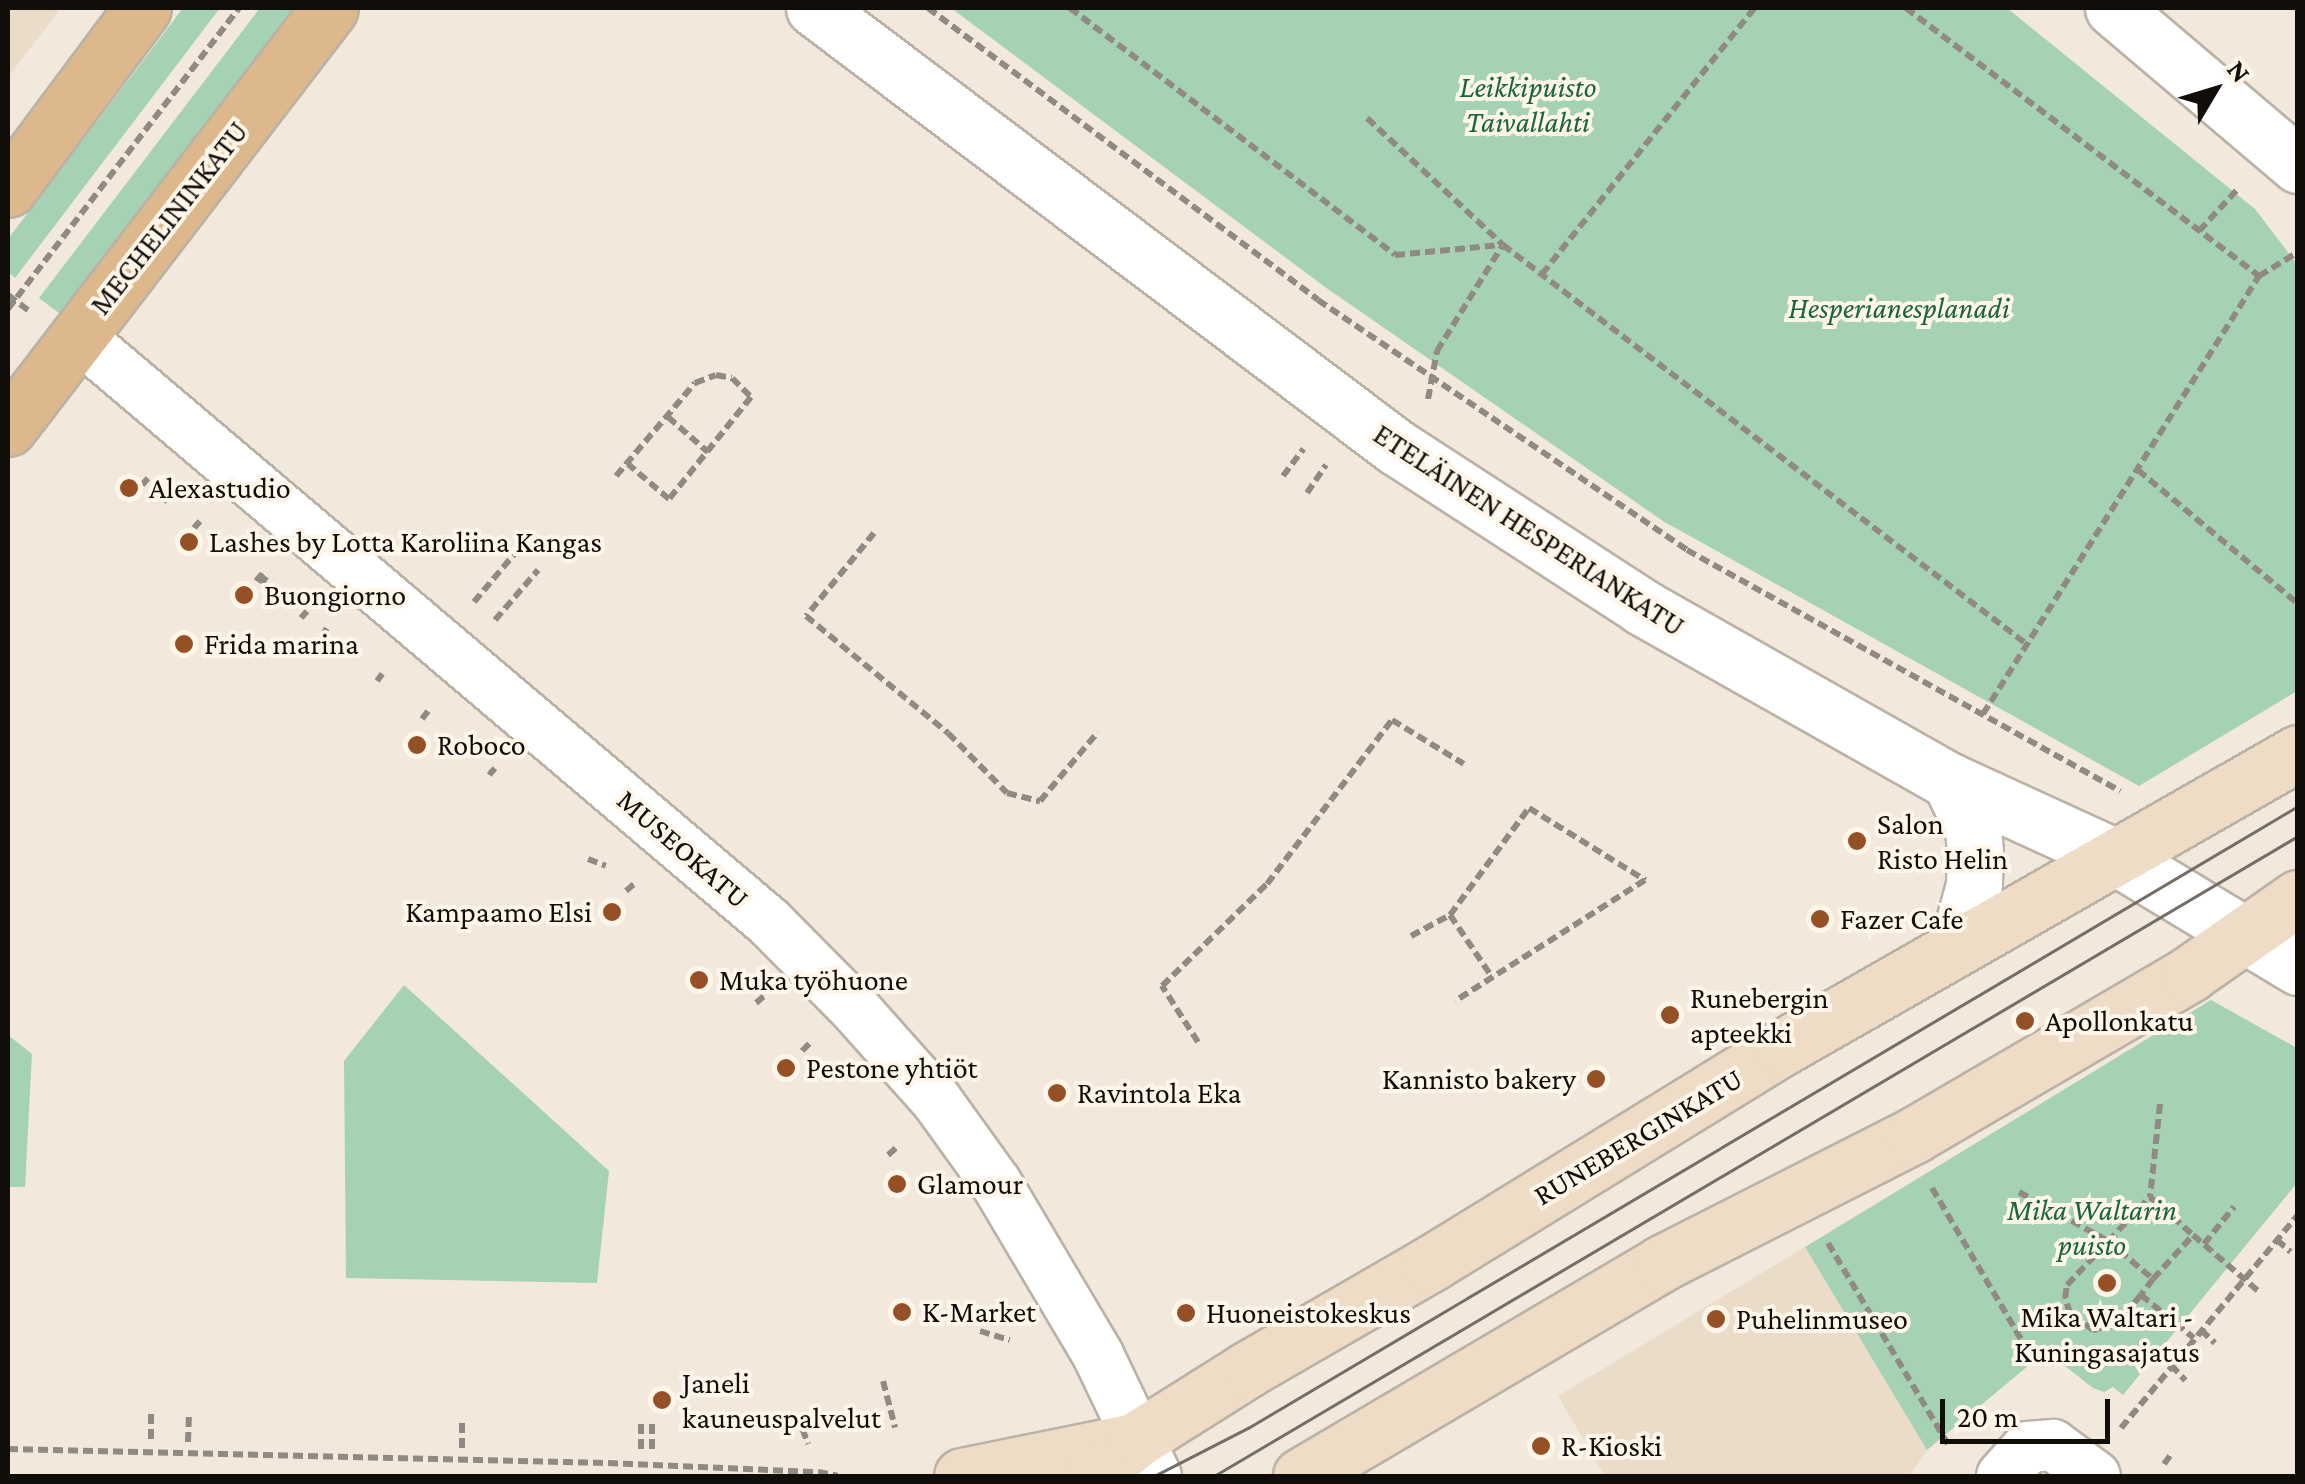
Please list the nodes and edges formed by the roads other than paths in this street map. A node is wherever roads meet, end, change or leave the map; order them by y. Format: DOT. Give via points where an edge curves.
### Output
graph roads {
  1 [pos="143,8"];
  2 [pos="330,8"];
  3 [pos="814,8"];
  4 [pos="2113,8"];
  5 [pos="2298,165"];
  6 [pos="8,190"];
  7 [pos="78,336"];
  8 [pos="8,428"];
  9 [pos="2298,753"];
  10 [pos="1950,781"];
  11 [pos="2114,856"];
  12 [pos="2298,898"];
  13 [pos="2244,934"];
  14 [pos="1957,946"];
  15 [pos="2298,967"];
  16 [pos="1146,1458"];
  17 [pos="2015,1462"];
  18 [pos="962,1476"];
  19 [pos="1093,1476"];
  20 [pos="1301,1476"];
  21 [pos="2095,1476"];
  1 -- 6 [label="main road"];
  2 -- 7 [label="main road, MECHELININKATU"];
  3 -- 10 [label="street, ETELÄINEN HESPERIANKATU" via="1396,446 1642,608"];
  4 -- 5 [label="street"];
  7 -- 8 [label="main road, MECHELININKATU"];
  7 -- 16 [label="street, MUSEOKATU" via="769,922 856,1010 937,1100 996,1183 1054,1274"];
  9 -- 11 [label="main road, RUNEBERGINKATU"];
  10 -- 11 [label="street, ETELÄINEN HESPERIANKATU"];
  10 -- 14 [label="street" via="1974,829 1975,852 1974,885"];
  11 -- 13 [label="street, ETELÄINEN HESPERIANKATU"];
  11 -- 14 [label="main road, RUNEBERGINKATU"];
  12 -- 13 [label="main road"];
  13 -- 15 [label="street, ETELÄINEN HESPERIANKATU"];
  13 -- 20 [label="main road" via="2189,974 1914,1135 1662,1263"];
  14 -- 16 [label="main road, RUNEBERGINKATU"];
  16 -- 18 [label="main road" via="1074,1456"];
  16 -- 19 [label="main road, RUNEBERGINKATU"];
  17 -- 21 [label="street" via="2053,1445"];
}
